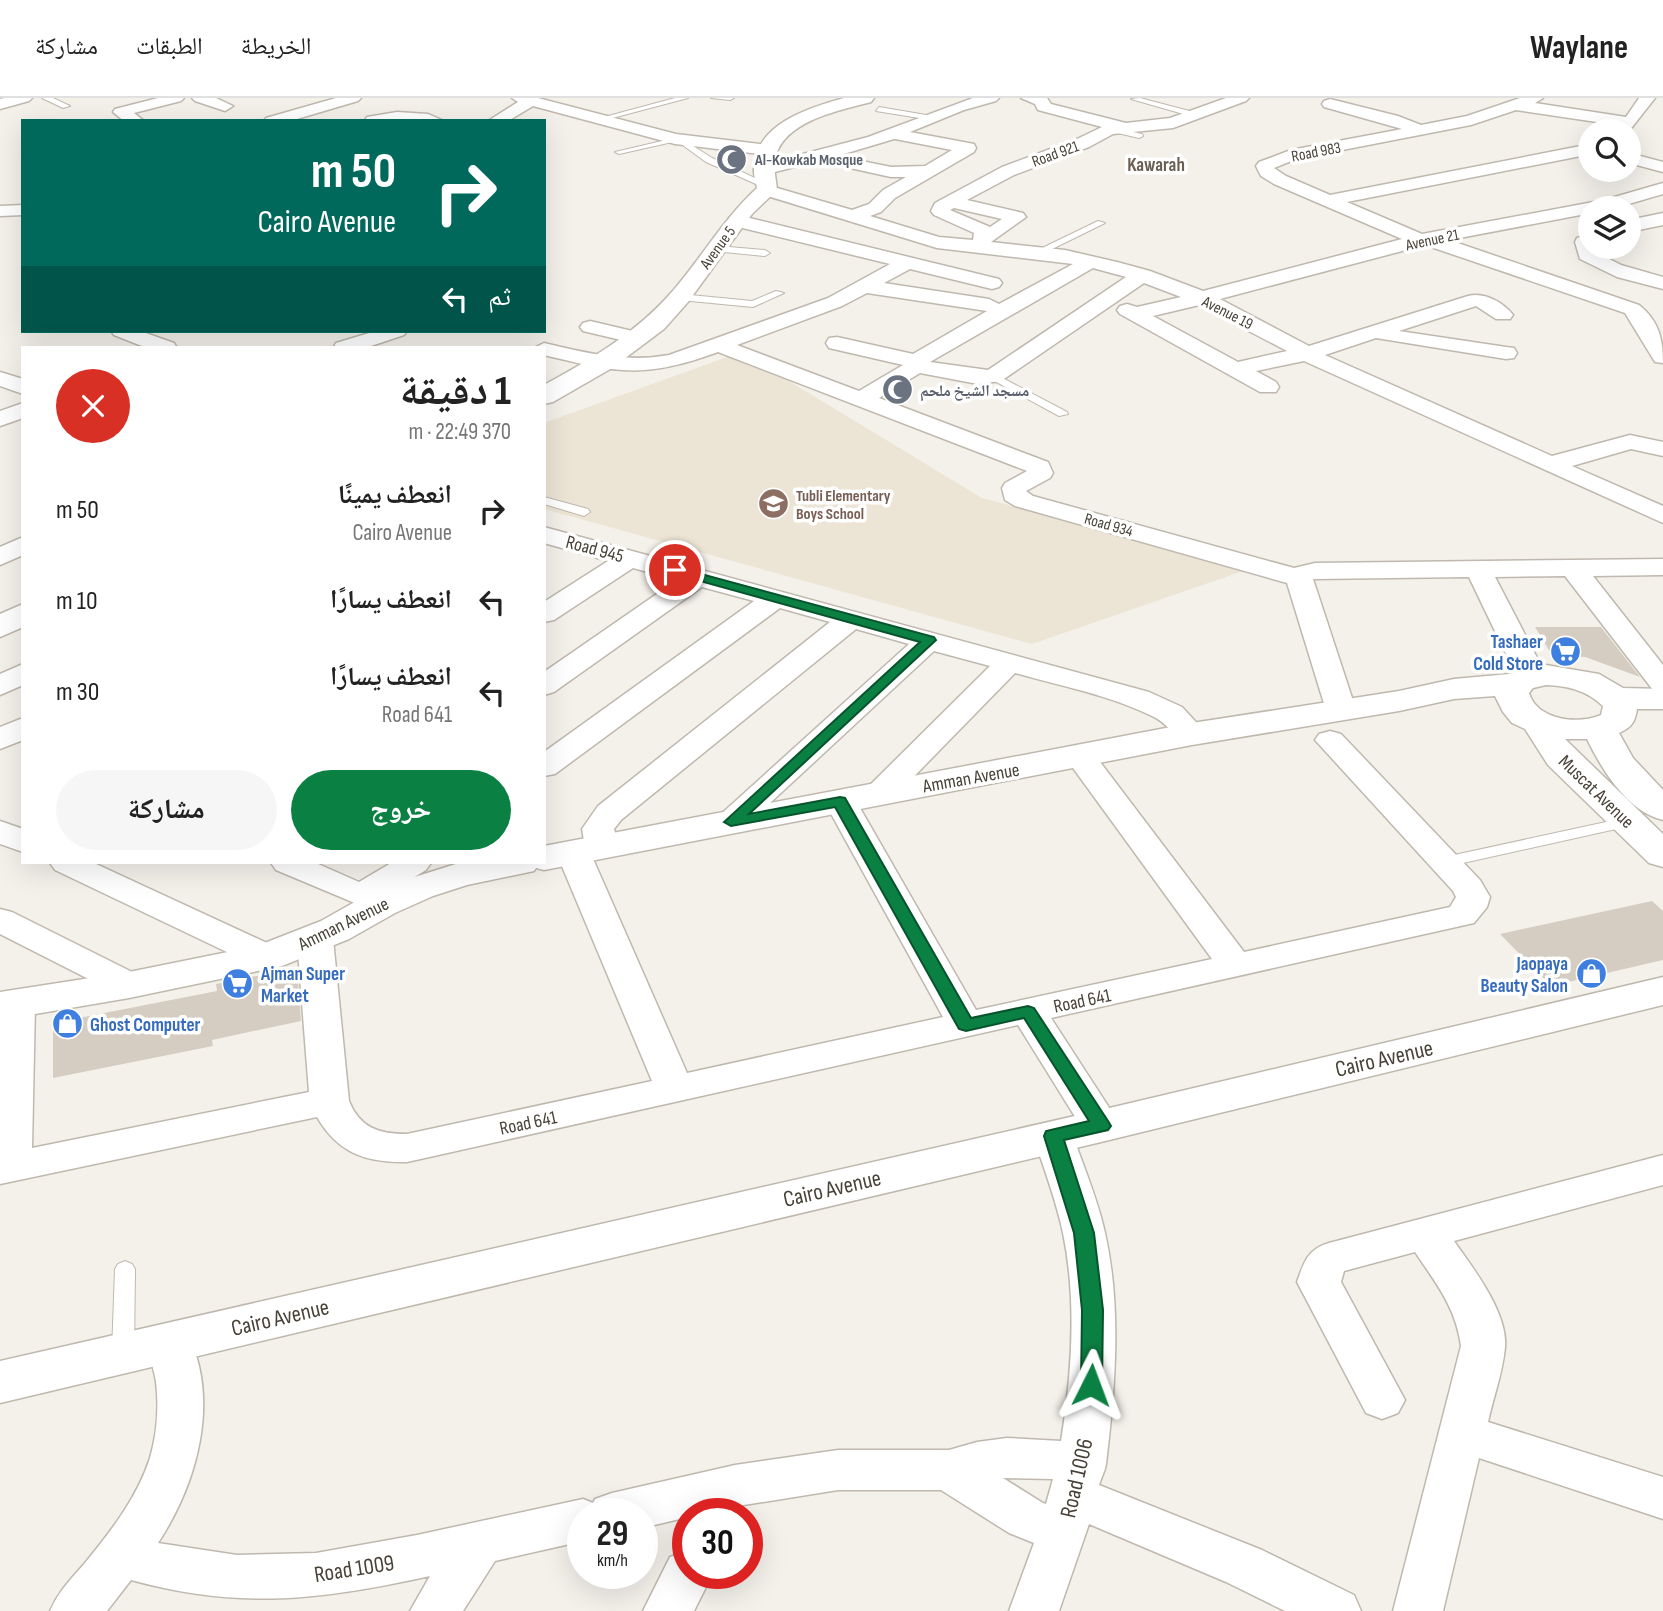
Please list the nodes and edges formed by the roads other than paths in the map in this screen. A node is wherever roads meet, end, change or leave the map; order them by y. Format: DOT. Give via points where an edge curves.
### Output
graph roads {
  1 [pos="24,98"];
  2 [pos="46,98"];
  3 [pos="176,98"];
  4 [pos="200,98"];
  5 [pos="353,98"];
  6 [pos="684,98"];
  7 [pos="715,98"];
  8 [pos="730,98"];
  9 [pos="991,98"];
  10 [pos="1029,98"];
  11 [pos="1241,98"];
  12 [pos="1535,98"];
  13 [pos="1647,98"];
  14 [pos="526,99"];
  15 [pos="1135,99"];
  16 [pos="872,103"];
  17 [pos="0,104"];
  18 [pos="1330,104"];
  19 [pos="1515,105"];
  20 [pos="66,106"];
  21 [pos="225,106"];
  22 [pos="1195,110"];
  23 [pos="1406,110"];
  24 [pos="1070,114"];
  25 [pos="1383,117"];
  26 [pos="932,118"];
  27 [pos="132,119"];
  28 [pos="279,119"];
  29 [pos="381,119"];
  30 [pos="428,119"];
  31 [pos="499,119"];
  32 [pos="601,119"];
  33 [pos="1585,119"];
  34 [pos="1631,119"];
  35 [pos="1035,123"];
  36 [pos="1117,128"];
  37 [pos="1423,131"];
  38 [pos="895,134"];
  39 [pos="1139,136"];
  40 [pos="677,139"];
  41 [pos="619,152"];
  42 [pos="1578,152"];
  43 [pos="818,156"];
  44 [pos="1641,161"];
  45 [pos="1663,167"];
  46 [pos="930,171"];
  47 [pos="767,174"];
  48 [pos="987,182"];
  49 [pos="1663,188"];
  50 [pos="1329,200"];
  51 [pos="951,202"];
  52 [pos="0,211"];
  53 [pos="21,211"];
  54 [pos="843,214"];
  55 [pos="1663,219"];
  56 [pos="737,221"];
  57 [pos="1101,223"];
  58 [pos="1641,224"];
  59 [pos="775,230"];
  60 [pos="1423,239"];
  61 [pos="977,244"];
  62 [pos="717,249"];
  63 [pos="1039,252"];
  64 [pos="765,253"];
  65 [pos="1593,259"];
  66 [pos="1090,262"];
  67 [pos="907,263"];
  68 [pos="933,270"];
  69 [pos="1143,275"];
  70 [pos="1663,283"];
  71 [pos="867,287"];
  72 [pos="779,293"];
  73 [pos="680,297"];
  74 [pos="1106,299"];
  75 [pos="1204,299"];
  76 [pos="964,300"];
  77 [pos="1006,309"];
  78 [pos="1134,314"];
  79 [pos="1503,315"];
  80 [pos="1070,324"];
  81 [pos="590,327"];
  82 [pos="969,329"];
  83 [pos="126,333"];
  84 [pos="391,333"];
  85 [pos="1374,333"];
  86 [pos="638,338"];
  87 [pos="837,343"];
  88 [pos="1038,344"];
  89 [pos="718,345"];
  90 [pos="161,346"];
  91 [pos="350,346"];
  92 [pos="546,347"];
  93 [pos="1304,354"];
  94 [pos="1506,354"];
  95 [pos="1663,357"];
  96 [pos="603,363"];
  97 [pos="917,364"];
  98 [pos="1236,369"];
  99 [pos="546,373"];
  100 [pos="993,376"];
  101 [pos="0,379"];
  102 [pos="573,380"];
  103 [pos="21,386"];
  104 [pos="1268,387"];
  105 [pos="546,395"];
  106 [pos="861,399"];
  107 [pos="21,412"];
  108 [pos="1063,414"];
  109 [pos="0,419"];
  110 [pos="1663,449"];
  111 [pos="1551,464"];
  112 [pos="546,501"];
  113 [pos="584,512"];
  114 [pos="1663,515"];
  115 [pos="548,539"];
  116 [pos="21,546"];
  117 [pos="0,557"];
  118 [pos="629,558"];
  119 [pos="1663,567"];
  120 [pos="1573,568"];
  121 [pos="1478,569"];
  122 [pos="698,577"];
  123 [pos="1299,578"];
  124 [pos="776,598"];
  125 [pos="546,613"];
  126 [pos="21,615"];
  127 [pos="851,619"];
  128 [pos="0,627"];
  129 [pos="929,640"];
  130 [pos="1010,662"];
  131 [pos="21,674"];
  132 [pos="1663,684"];
  133 [pos="546,685"];
  134 [pos="0,686"];
  135 [pos="1525,698"];
  136 [pos="1663,699"];
  137 [pos="1611,715"];
  138 [pos="1663,720"];
  139 [pos="1335,725"];
  140 [pos="21,728"];
  141 [pos="1192,734"];
  142 [pos="0,740"];
  143 [pos="0,747"];
  144 [pos="21,755"];
  145 [pos="1080,757"];
  146 [pos="546,766"];
  147 [pos="880,793"];
  148 [pos="840,801"];
  149 [pos="1663,809"];
  150 [pos="731,822"];
  151 [pos="1629,822"];
  152 [pos="0,831"];
  153 [pos="21,841"];
  154 [pos="573,852"];
  155 [pos="1663,855"];
  156 [pos="1445,862"];
  157 [pos="69,864"];
  158 [pos="293,864"];
  159 [pos="413,864"];
  160 [pos="515,864"];
  161 [pos="372,900"];
  162 [pos="0,920"];
  163 [pos="315,939"];
  164 [pos="267,957"];
  165 [pos="1236,966"];
  166 [pos="129,985"];
  167 [pos="1663,991"];
  168 [pos="8,1005"];
  169 [pos="1028,1012"];
  170 [pos="966,1025"];
  171 [pos="675,1090"];
  172 [pos="328,1101"];
  173 [pos="1101,1126"];
  174 [pos="1053,1136"];
  175 [pos="6,1168"];
  176 [pos="1660,1175"];
  177 [pos="1425,1233"];
  178 [pos="125,1269"];
  179 [pos="170,1343"];
  180 [pos="124,1353"];
  181 [pos="0,1382"];
  182 [pos="1382,1400"];
  183 [pos="1462,1433"];
  184 [pos="949,1470"];
  185 [pos="731,1498"];
  186 [pos="1073,1498"];
  187 [pos="1663,1498"];
  188 [pos="567,1524"];
  189 [pos="479,1544"];
  190 [pos="123,1556"];
  191 [pos="680,1589"];
  192 [pos="75,1611"];
  193 [pos="435,1611"];
  194 [pos="668,1611"];
  195 [pos="1034,1611"];
  196 [pos="1336,1611"];
  197 [pos="1418,1611"];
  1 -- 17 [label="street"];
  2 -- 20 [label="lane"];
  3 -- 27 [label="street" via="121,113"];
  4 -- 21 [label="street"];
  5 -- 28 [label="street"];
  6 -- 32 [label="lane"];
  7 -- 8 [label="lane"];
  9 -- 26 [label="street"];
  10 -- 24 [label="street"];
  11 -- 22 [label="street, Road 921"];
  12 -- 19 [label="street, Road 983"];
  13 -- 34 [label="street"];
  14 -- 31 [label="street"];
  14 -- 32 [label="street"];
  15 -- 22 [label="lane"];
  16 -- 26 [label="lane"];
  16 -- 47 [label="street, Avenue 5" via="826,110 795,124 776,138"];
  18 -- 25 [label="street"];
  19 -- 33 [label="street"];
  19 -- 37 [label="street, Road 983"];
  22 -- 36 [label="street, Road 921" via="1173,123"];
  23 -- 25 [label="street"];
  24 -- 35 [label="street"];
  24 -- 36 [label="street"];
  25 -- 37 [label="street"];
  26 -- 38 [label="street"];
  29 -- 30 [label="street"];
  32 -- 40 [label="street"];
  36 -- 39 [label="lane"];
  36 -- 48 [label="street, Road 921"];
  37 -- 50 [label="street, Road 983" via="1292,155 1265,166 1280,180"];
  38 -- 43 [label="street"];
  38 -- 46 [label="street" via="956,141 968,148"];
  40 -- 41 [label="lane"];
  40 -- 47 [label="street"];
  40 -- 47 [label="lane" via="709,160"];
  42 -- 50 [label="street"];
  43 -- 46 [label="street" via="891,172"];
  43 -- 47 [label="street"];
  44 -- 45 [label="street"];
  46 -- 48 [label="street"];
  46 -- 54 [label="street" via="889,194 875,208"];
  47 -- 54 [label="street, Avenue 19"];
  47 -- 56 [label="street, Avenue 5"];
  48 -- 51 [label="street, Road 921"];
  49 -- 60 [label="street, Avenue 21" via="1607,205"];
  50 -- 60 [label="street, Road 983"];
  51 -- 61 [label="street" via="942,212 985,232"];
  51 -- 61 [label="street" via="1016,215"];
  52 -- 53 [label="street"];
  54 -- 59 [label="street"];
  54 -- 61 [label="street, Avenue 19" via="923,239"];
  55 -- 58 [label="street"];
  56 -- 59 [label="street"];
  56 -- 62 [label="street, Avenue 5"];
  57 -- 63 [label="lane"];
  59 -- 67 [label="street"];
  60 -- 75 [label="street, Avenue 21"];
  60 -- 95 [label="street, Road 983" via="1632,309"];
  61 -- 63 [label="street, Avenue 19"];
  61 -- 68 [label="street"];
  62 -- 64 [label="lane"];
  62 -- 73 [label="street, Avenue 5"];
  63 -- 66 [label="street, Avenue 19"];
  65 -- 70 [label="street"];
  66 -- 69 [label="street, Avenue 19"];
  66 -- 77 [label="street"];
  67 -- 68 [label="street"];
  67 -- 71 [label="street"];
  68 -- 76 [label="street" via="998,279"];
  69 -- 74 [label="street"];
  69 -- 75 [label="street, Avenue 19"];
  71 -- 76 [label="street"];
  71 -- 89 [label="street"];
  72 -- 73 [label="lane" via="753,304"];
  73 -- 86 [label="street, Avenue 5"];
  74 -- 78 [label="street"];
  74 -- 80 [label="street"];
  75 -- 78 [label="street, Avenue 21"];
  75 -- 93 [label="street, Avenue 19"];
  76 -- 77 [label="street"];
  77 -- 80 [label="street"];
  77 -- 82 [label="street"];
  78 -- 98 [label="street"];
  79 -- 85 [label="street" via="1475,300"];
  80 -- 88 [label="street"];
  81 -- 86 [label="street"];
  82 -- 88 [label="street"];
  82 -- 97 [label="street"];
  83 -- 90 [label="street"];
  84 -- 91 [label="street"];
  85 -- 93 [label="street"];
  85 -- 94 [label="street"];
  86 -- 96 [label="street, Avenue 5"];
  87 -- 97 [label="street" via="894,354"];
  88 -- 100 [label="street"];
  89 -- 96 [label="street" via="661,364"];
  89 -- 106 [label="street, Road 934"];
  92 -- 96 [label="street"];
  93 -- 98 [label="street"];
  93 -- 111 [label="street, Avenue 19"];
  96 -- 102 [label="street, Avenue 5"];
  97 -- 100 [label="street" via="930,370"];
  97 -- 106 [label="street"];
  98 -- 104 [label="street"];
  99 -- 102 [label="street"];
  100 -- 108 [label="lane"];
  101 -- 103 [label="street"];
  102 -- 105 [label="street, Avenue 5"];
  106 -- 123 [label="street, Road 934" via="1039,467 1041,473 1014,488 1014,495 1024,500"];
  107 -- 109 [label="street"];
  110 -- 111 [label="street" via="1630,442"];
  111 -- 114 [label="street, Avenue 19"];
  112 -- 113 [label="lane"];
  115 -- 118 [label="street, Road 945"];
  116 -- 117 [label="street"];
  118 -- 122 [label="street, Road 945"];
  118 -- 125 [label="street"];
  119 -- 120 [label="street"];
  120 -- 121 [label="street"];
  120 -- 132 [label="street"];
  121 -- 123 [label="street" via="1315,571"];
  121 -- 135 [label="street"];
  122 -- 124 [label="street, Road 945"];
  122 -- 133 [label="street"];
  123 -- 139 [label="street"];
  124 -- 127 [label="street, Road 945"];
  124 -- 146 [label="street"];
  126 -- 128 [label="street"];
  127 -- 129 [label="street, Road 945"];
  127 -- 154 [label="street" via="609,813"];
  129 -- 130 [label="street, Road 945"];
  129 -- 150 [label="street"];
  130 -- 141 [label="street, Road 945" via="1139,698 1171,713"];
  130 -- 147 [label="street"];
  131 -- 134 [label="street"];
  135 -- 137 [label="street" via="1570,730"];
  135 -- 137 [label="street" via="1562,676 1593,684"];
  135 -- 139 [label="street, Amman Avenue" via="1399,701"];
  135 -- 151 [label="street, Muscat Avenue" via="1556,751"];
  136 -- 137 [label="street"];
  137 -- 138 [label="street"];
  137 -- 149 [label="street, Muscat Avenue" via="1610,752 1627,777"];
  139 -- 141 [label="street, Amman Avenue"];
  139 -- 156 [label="street, Road 641"];
  140 -- 142 [label="street"];
  141 -- 145 [label="street, Amman Avenue"];
  143 -- 144 [label="street"];
  145 -- 147 [label="street, Amman Avenue"];
  145 -- 165 [label="street"];
  147 -- 148 [label="street, Amman Avenue"];
  148 -- 150 [label="street, Amman Avenue"];
  148 -- 170 [label="street"];
  150 -- 154 [label="street, Amman Avenue"];
  151 -- 155 [label="street, Muscat Avenue"];
  151 -- 156 [label="lane"];
  152 -- 153 [label="street"];
  154 -- 171 [label="street"];
  156 -- 165 [label="street, Road 641" via="1473,897 1462,915"];
  157 -- 164 [label="street"];
  158 -- 161 [label="street"];
  159 -- 161 [label="street"];
  160 -- 161 [label="street, Amman Avenue"];
  161 -- 163 [label="street, Amman Avenue"];
  162 -- 166 [label="street"];
  163 -- 164 [label="street, Amman Avenue"];
  163 -- 172 [label="street"];
  164 -- 166 [label="street, Amman Avenue"];
  165 -- 169 [label="street, Road 641"];
  166 -- 168 [label="street, Amman Avenue"];
  167 -- 173 [label="street, Cairo Avenue"];
  168 -- 175 [label="street"];
  169 -- 170 [label="street, Road 641"];
  169 -- 173 [label="street"];
  170 -- 171 [label="street, Road 641"];
  171 -- 172 [label="street, Road 641" via="388,1149 351,1138"];
  172 -- 175 [label="street"];
  173 -- 174 [label="street, Cairo Avenue"];
  174 -- 179 [label="street, Cairo Avenue"];
  174 -- 186 [label="street, Road 1006" via="1084,1233 1092,1310 1093,1359"];
  176 -- 177 [label="street"];
  177 -- 182 [label="street" via="1329,1259 1321,1274 1319,1282"];
  177 -- 183 [label="street" via="1478,1315 1483,1331"];
  178 -- 180 [label="lane"];
  179 -- 180 [label="street, Cairo Avenue"];
  179 -- 190 [label="street" via="181,1396 174,1456 146,1522"];
  180 -- 181 [label="street, Cairo Avenue"];
  183 -- 187 [label="street"];
  183 -- 197 [label="street"];
  184 -- 185 [label="street" via="838,1470"];
  184 -- 186 [label="street" via="1026,1518"];
  184 -- 186 [label="street" via="1007,1458 1044,1458"];
  186 -- 195 [label="street, Road 1006"];
  186 -- 196 [label="street" via="1244,1566"];
  188 -- 189 [label="street, Road 1009"];
  189 -- 190 [label="street, Road 1009" via="347,1571 267,1578 209,1575"];
  189 -- 193 [label="street"];
  190 -- 192 [label="street"];
  191 -- 194 [label="street"];
}
